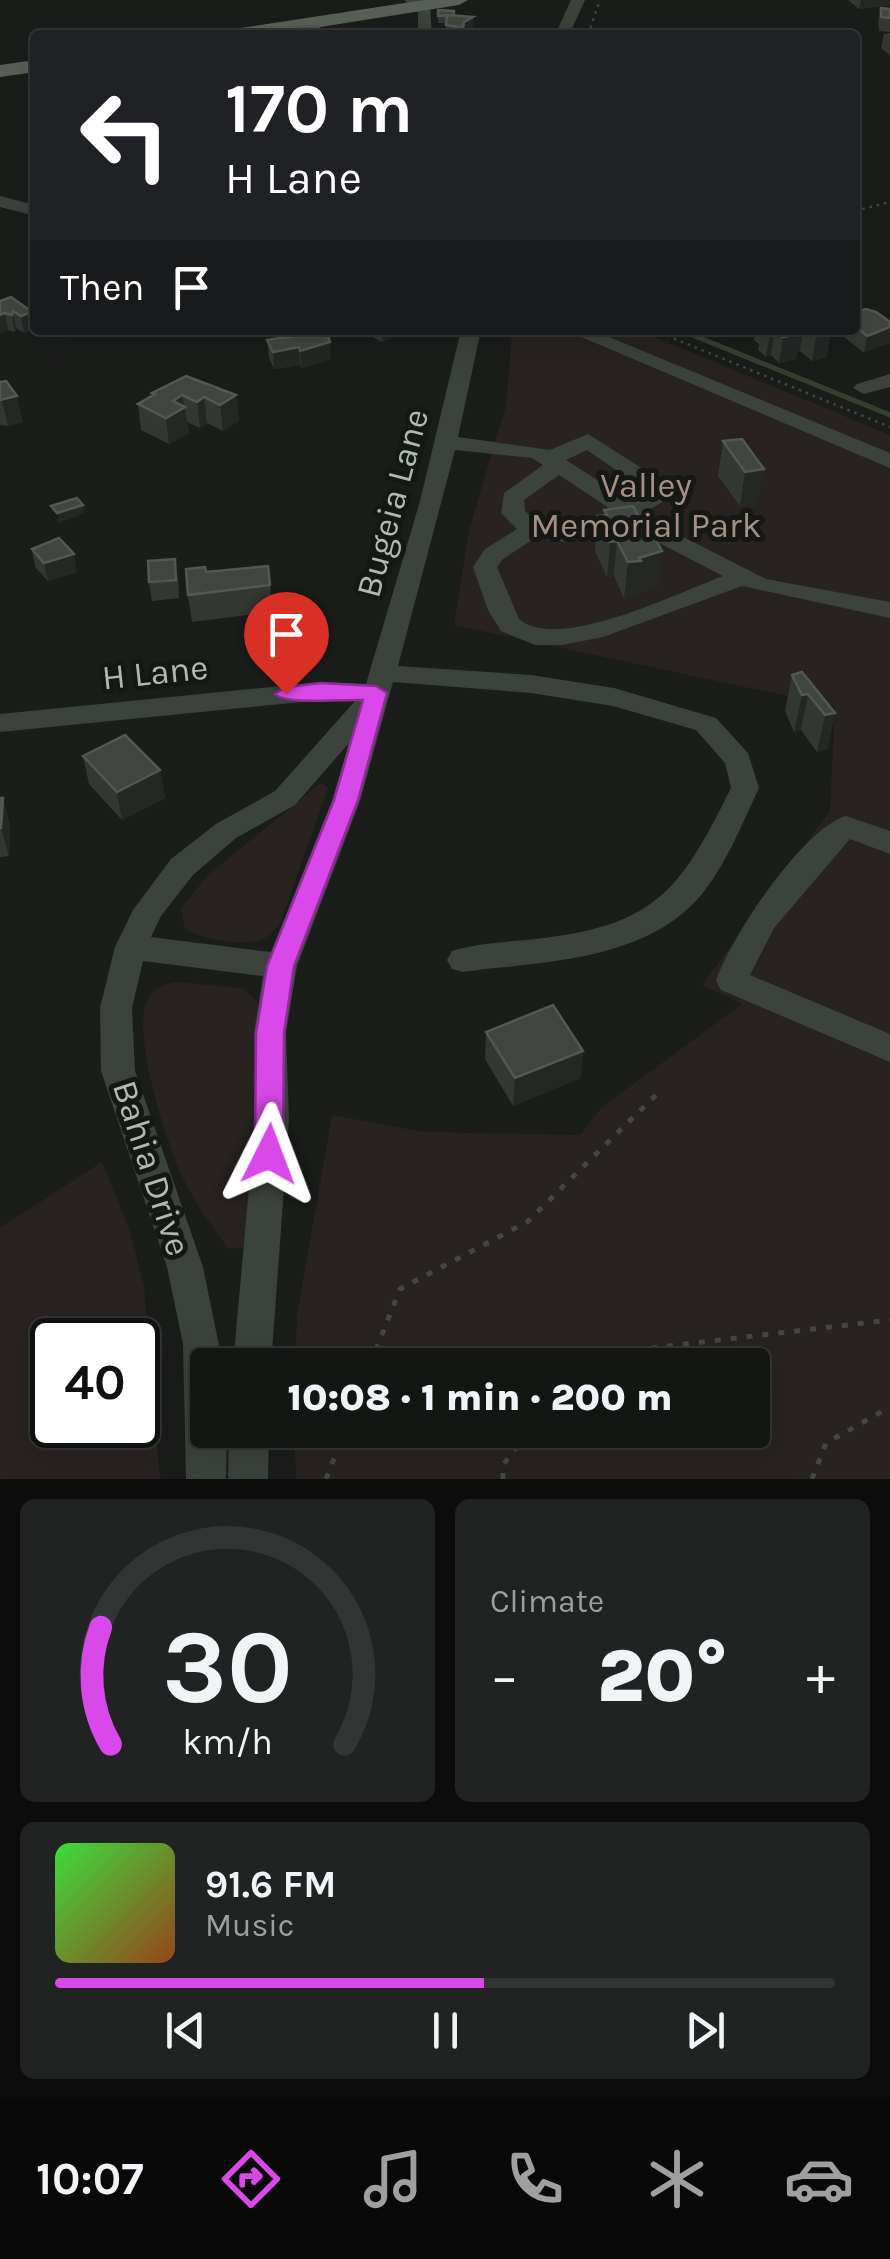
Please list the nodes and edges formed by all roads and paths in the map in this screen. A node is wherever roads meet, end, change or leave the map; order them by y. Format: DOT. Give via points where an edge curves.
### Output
graph roads {
  1 [pos="459,0"];
  2 [pos="578,0"];
  3 [pos="600,0"];
  4 [pos="416,3"];
  5 [pos="266,30"];
  6 [pos="425,30"];
  7 [pos="564,30"];
  8 [pos="590,30"];
  9 [pos="30,67"];
  10 [pos="0,71"];
  11 [pos="0,202"];
  12 [pos="890,202"];
  13 [pos="30,210"];
  14 [pos="860,210"];
  15 [pos="470,335"];
  16 [pos="587,335"];
  17 [pos="665,335"];
  18 [pos="890,380"];
  19 [pos="864,388"];
  20 [pos="890,427"];
  21 [pos="447,443"];
  22 [pos="890,461"];
  23 [pos="554,462"];
  24 [pos="626,510"];
  25 [pos="530,531"];
  26 [pos="743,576"];
  27 [pos="890,610"];
  28 [pos="379,683"];
  29 [pos="0,723"];
  30 [pos="890,843"];
  31 [pos="131,947"];
  32 [pos="462,960"];
  33 [pos="280,966"];
  34 [pos="890,1048"];
  35 [pos="660,1090"];
  36 [pos="890,1320"];
  37 [pos="253,1348"];
  38 [pos="377,1348"];
  39 [pos="651,1348"];
  40 [pos="890,1406"];
  41 [pos="249,1448"];
  42 [pos="338,1448"];
  43 [pos="516,1448"];
  44 [pos="206,1479"];
  45 [pos="248,1479"];
  46 [pos="326,1479"];
  47 [pos="504,1479"];
  48 [pos="812,1479"];
  1 -- 4 [label="main road"];
  2 -- 7 [label="street"];
  3 -- 8 [label="path"];
  4 -- 5 [label="main road"];
  4 -- 6 [label="street" via="425,9"];
  9 -- 10 [label="main road"];
  11 -- 13 [label="street"];
  12 -- 14 [label="path"];
  15 -- 21 [label="street, Bugeia Lane"];
  16 -- 22 [label="street"];
  17 -- 20 [label="path"];
  18 -- 19 [label="street"];
  21 -- 23 [label="street" via="538,452"];
  21 -- 28 [label="street, Bugeia Lane"];
  23 -- 24 [label="street"];
  23 -- 24 [label="street" via="588,441 666,493"];
  23 -- 25 [label="street" via="512,498 513,512"];
  24 -- 25 [label="street" via="562,538"];
  24 -- 26 [label="street"];
  25 -- 26 [label="street" via="485,567 510,625 534,637 625,625"];
  26 -- 27 [label="street" via="759,585"];
  28 -- 29 [label="street, H Lane"];
  28 -- 31 [label="street, Bahia Drive" via="286,798 226,831 182,867 148,910"];
  28 -- 32 [label="street, H Lane" via="531,684 614,697 706,724 738,760 745,788 711,855 690,888 651,918 599,942"];
  28 -- 33 [label="street" via="346,800"];
  30 -- 34 [label="street" via="846,826 775,905 732,981"];
  31 -- 33 [label="street"];
  31 -- 44 [label="street, Bahia Drive" via="116,1008 118,1071 185,1267 202,1344"];
  33 -- 37 [label="street" via="270,1033 272,1120"];
  35 -- 38 [label="path" via="528,1222 400,1289"];
  36 -- 39 [label="path"];
  40 -- 48 [label="path" via="826,1443"];
  41 -- 45 [label="street"];
  42 -- 46 [label="path"];
  43 -- 47 [label="path" via="503,1465"];
}
